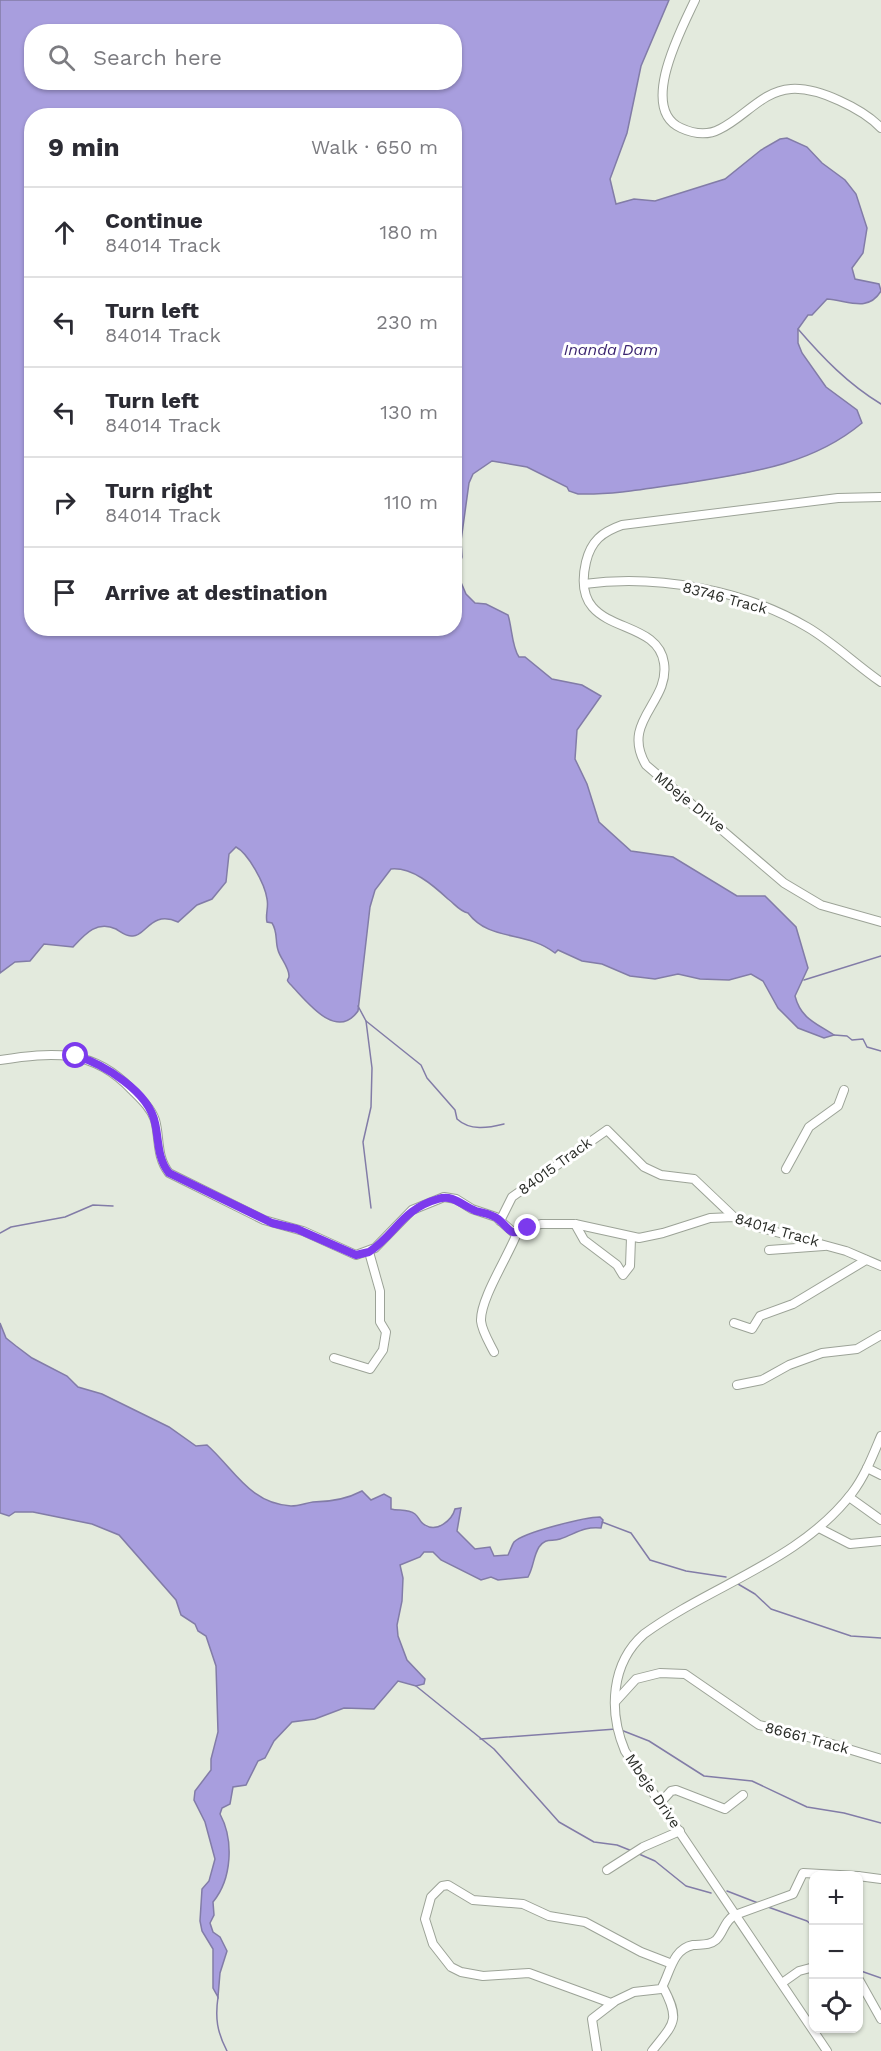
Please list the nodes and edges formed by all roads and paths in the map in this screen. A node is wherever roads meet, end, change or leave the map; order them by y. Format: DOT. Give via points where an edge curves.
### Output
graph roads {
  1 [pos="695,0"];
  2 [pos="881,128"];
  3 [pos="881,498"];
  4 [pos="584,584"];
  5 [pos="881,682"];
  6 [pos="881,922"];
  7 [pos="0,1060"];
  8 [pos="844,1090"];
  9 [pos="786,1169"];
  10 [pos="734,1217"];
  11 [pos="500,1221"];
  12 [pos="575,1224"];
  13 [pos="518,1233"];
  14 [pos="631,1238"];
  15 [pos="828,1245"];
  16 [pos="769,1250"];
  17 [pos="369,1252"];
  18 [pos="866,1260"];
  19 [pos="881,1266"];
  20 [pos="734,1323"];
  21 [pos="881,1335"];
  22 [pos="494,1352"];
  23 [pos="334,1358"];
  24 [pos="736,1385"];
  25 [pos="881,1436"];
  26 [pos="867,1468"];
  27 [pos="881,1475"];
  28 [pos="849,1497"];
  29 [pos="881,1520"];
  30 [pos="819,1528"];
  31 [pos="881,1541"];
  32 [pos="616,1701"];
  33 [pos="881,1759"];
  34 [pos="743,1795"];
  35 [pos="660,1803"];
  36 [pos="680,1832"];
  37 [pos="608,1870"];
  38 [pos="809,1872"];
  39 [pos="863,1877"];
  40 [pos="881,1879"];
  41 [pos="735,1915"];
  42 [pos="672,1964"];
  43 [pos="809,1967"];
  44 [pos="859,1979"];
  45 [pos="782,1983"];
  46 [pos="663,1987"];
  47 [pos="614,2002"];
  48 [pos="881,2019"];
  49 [pos="597,2051"];
  50 [pos="652,2051"];
  51 [pos="827,2051"];
  1 -- 2 [label="street" via="665,76 662,98 665,112 675,126 697,134 721,129 763,98 791,89 842,102 861,111"];
  3 -- 4 [label="street" via="838,498 622,525 597,538 587,560"];
  4 -- 5 [label="street, 83746 Track" via="621,581 676,585 759,605 807,627"];
  4 -- 6 [label="street, Mbeje Drive" via="599,614 652,640 664,660 663,679 639,730 638,749 646,765 784,884 821,905"];
  7 -- 17 [label="street" via="54,1053 99,1065 126,1083 147,1106 155,1120 162,1161 169,1173 272,1223 297,1229 356,1255"];
  8 -- 9 [label="street" via="838,1106 809,1127"];
  10 -- 11 [label="street, 84015 Track" via="694,1179 661,1175 644,1167 607,1130 512,1197"];
  10 -- 14 [label="street, 84014 Track" via="710,1218 663,1233"];
  10 -- 15 [label="street, 84014 Track"];
  11 -- 13 [label="street" via="507,1230"];
  11 -- 17 [label="street" via="456,1199 437,1199 404,1216"];
  12 -- 13 [label="street, 84014 Track" via="541,1224"];
  12 -- 14 [label="street, 84014 Track"];
  12 -- 14 [label="street" via="584,1240 624,1275 630,1266"];
  13 -- 22 [label="street" via="482,1314 483,1330"];
  15 -- 16 [label="street"];
  15 -- 18 [label="street, 84014 Track"];
  17 -- 23 [label="street" via="380,1291 380,1322 386,1332 383,1350 370,1369"];
  18 -- 19 [label="street, 84014 Track"];
  18 -- 20 [label="street" via="793,1304 760,1316 752,1329"];
  21 -- 24 [label="street" via="857,1349 814,1356 762,1380"];
  25 -- 26 [label="street, Mbeje Drive"];
  26 -- 27 [label="street"];
  26 -- 28 [label="street, Mbeje Drive"];
  28 -- 29 [label="street"];
  28 -- 30 [label="street, Mbeje Drive"];
  30 -- 31 [label="street" via="850,1544"];
  30 -- 32 [label="street, Mbeje Drive" via="644,1634 622,1660"];
  32 -- 33 [label="street, 86661 Track" via="636,1679 660,1673 685,1674 759,1725"];
  32 -- 35 [label="street, Mbeje Drive" via="625,1750"];
  34 -- 35 [label="street" via="725,1809 676,1790"];
  35 -- 36 [label="street, Mbeje Drive"];
  36 -- 37 [label="street" via="643,1847"];
  36 -- 41 [label="street, Mbeje Drive"];
  38 -- 41 [label="street" via="801,1874 793,1894"];
  39 -- 40 [label="street"];
  41 -- 42 [label="street" via="727,1920 715,1941 686,1948"];
  41 -- 45 [label="street, Mbeje Drive"];
  42 -- 46 [label="street"];
  42 -- 47 [label="street" via="585,1922 549,1916 523,1904 478,1902 448,1885 441,1886 430,1897 425,1910 428,1934 457,1971 483,1976 529,1973 577,1988 604,2002"];
  43 -- 45 [label="street"];
  44 -- 48 [label="street"];
  45 -- 51 [label="street, Mbeje Drive"];
  46 -- 47 [label="street" via="655,1992 634,1992"];
  46 -- 50 [label="street" via="675,2015 673,2024"];
  47 -- 49 [label="street" via="592,2019"];
}
